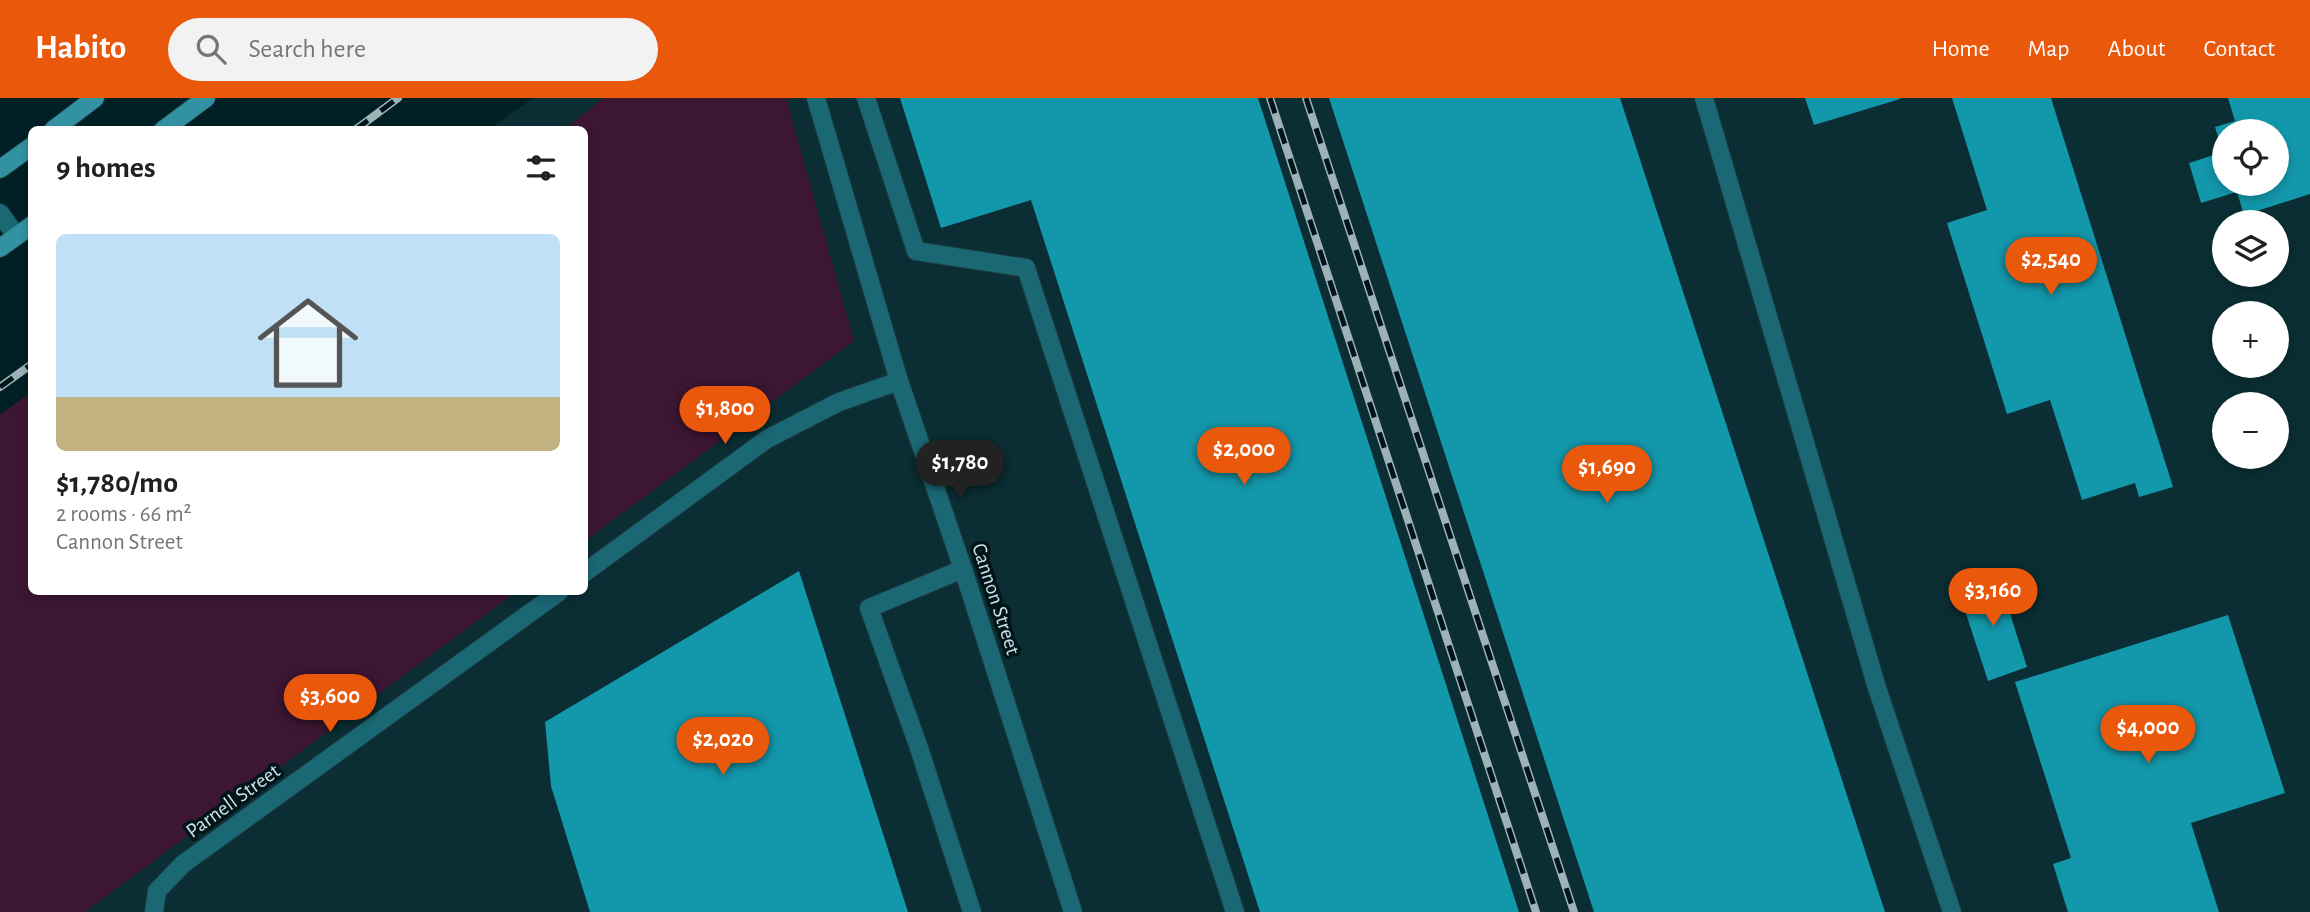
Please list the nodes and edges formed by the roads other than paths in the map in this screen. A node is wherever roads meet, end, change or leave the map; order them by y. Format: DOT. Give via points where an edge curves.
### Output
graph roads {
  1 [pos="94,98"];
  2 [pos="206,98"];
  3 [pos="816,98"];
  4 [pos="866,98"];
  5 [pos="1704,98"];
  6 [pos="58,126"];
  7 [pos="168,126"];
  8 [pos="28,149"];
  9 [pos="0,169"];
  10 [pos="0,213"];
  11 [pos="28,228"];
  12 [pos="16,236"];
  13 [pos="0,248"];
  14 [pos="899,381"];
  15 [pos="963,569"];
  16 [pos="588,570"];
  17 [pos="555,595"];
  18 [pos="154,912"];
  19 [pos="972,912"];
  20 [pos="1073,912"];
  21 [pos="1235,912"];
  22 [pos="1952,912"];
  1 -- 6 [label="main road"];
  2 -- 7 [label="main road"];
  3 -- 14 [label="street, Cannon Street"];
  4 -- 21 [label="street" via="916,251 1026,268"];
  5 -- 22 [label="street" via="1877,688"];
  8 -- 9 [label="main road"];
  10 -- 12 [label="street"];
  11 -- 12 [label="main road"];
  12 -- 13 [label="main road"];
  14 -- 15 [label="street, Cannon Street"];
  14 -- 16 [label="street" via="839,402 767,439"];
  15 -- 19 [label="street" via="869,608"];
  15 -- 20 [label="street, Cannon Street"];
  17 -- 18 [label="street, Parnell Street" via="183,864 157,891"];
}
